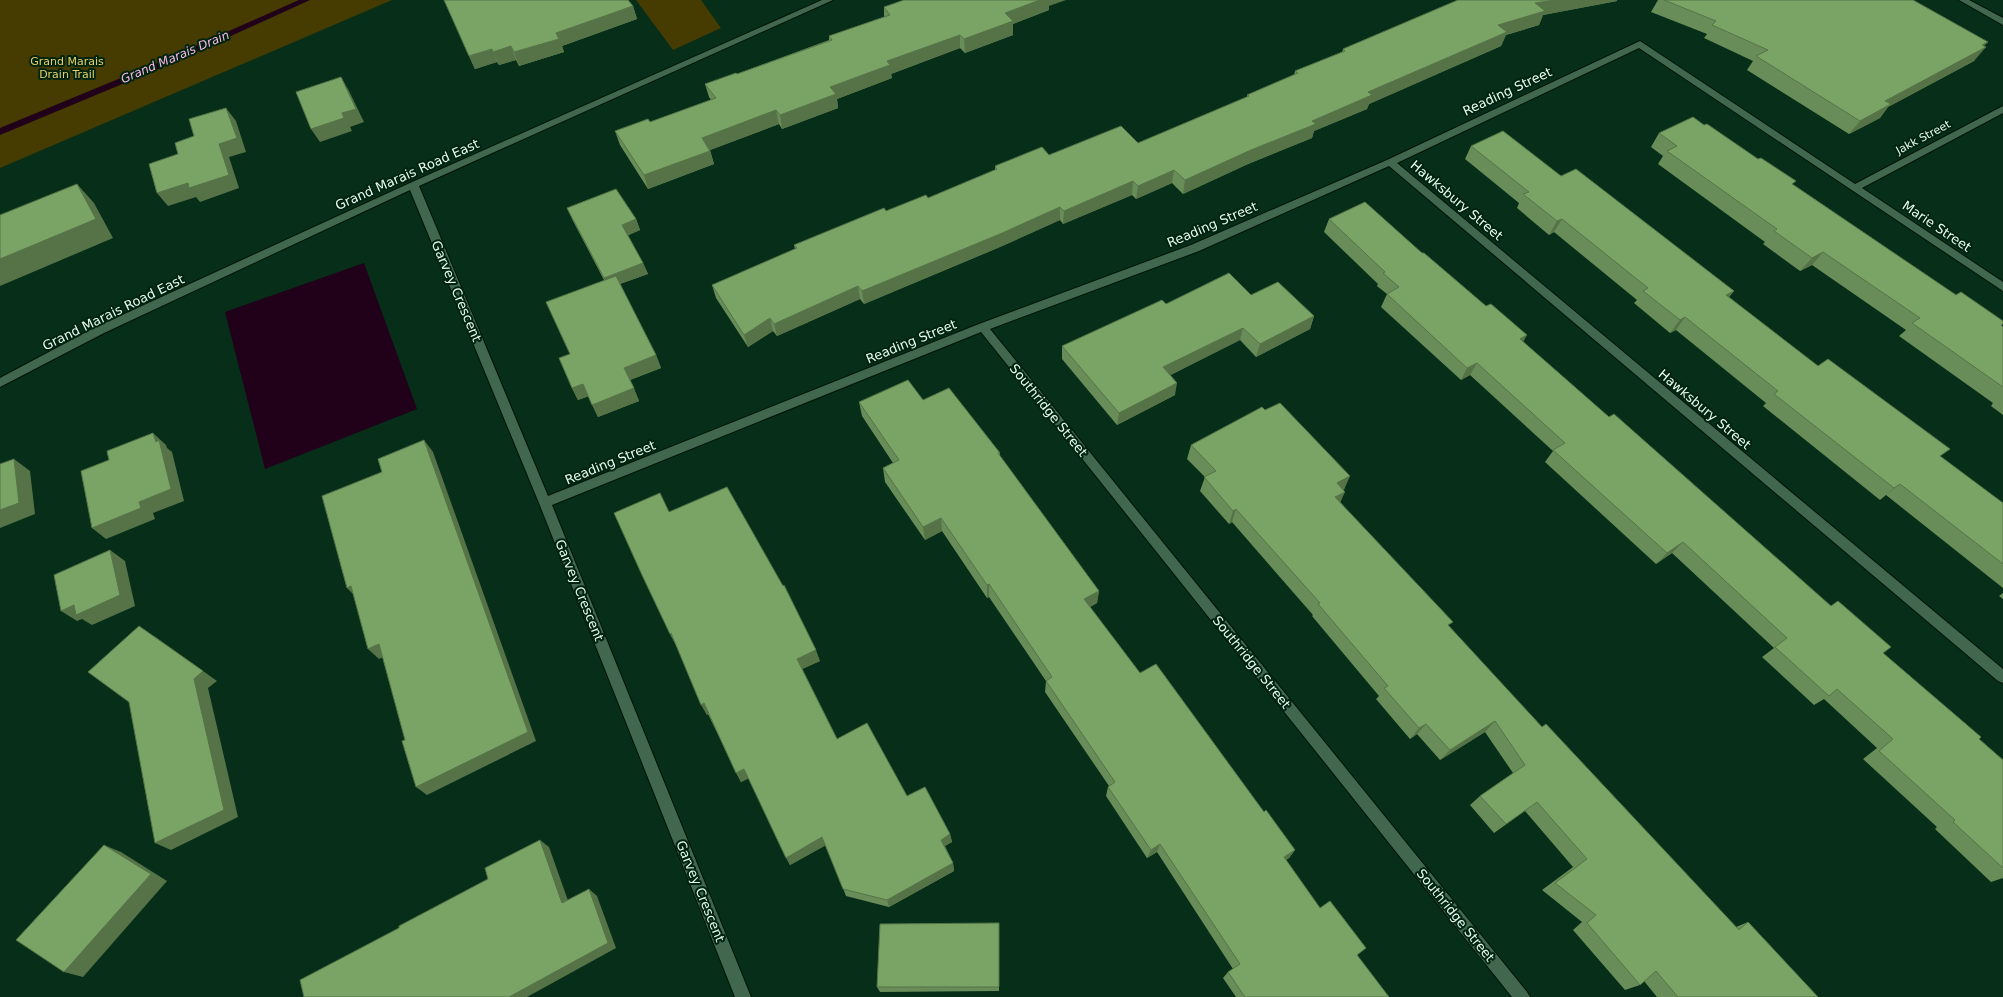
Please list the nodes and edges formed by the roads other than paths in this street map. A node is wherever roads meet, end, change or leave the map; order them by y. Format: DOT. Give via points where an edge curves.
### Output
graph roads {
  1 [pos="829,0"];
  2 [pos="1963,0"];
  3 [pos="2003,22"];
  4 [pos="2003,109"];
  5 [pos="1390,162"];
  6 [pos="413,185"];
  7 [pos="1855,188"];
  8 [pos="2003,287"];
  9 [pos="983,327"];
  10 [pos="0,383"];
  11 [pos="545,503"];
  12 [pos="2003,677"];
  13 [pos="743,997"];
  14 [pos="1522,997"];
  1 -- 6 [label="street, Grand Marais Road East"];
  2 -- 3 [label="street"];
  4 -- 7 [label="street, Jakk Street"];
  5 -- 7 [label="street, Reading Street" via="1640,44"];
  5 -- 9 [label="street, Reading Street" via="1195,248"];
  5 -- 12 [label="street, Hawksbury Street"];
  6 -- 10 [label="street, Grand Marais Road East" via="100,330"];
  6 -- 11 [label="street, Garvey Crescent"];
  7 -- 8 [label="street, Marie Street"];
  9 -- 11 [label="street, Reading Street"];
  9 -- 14 [label="street, Southridge Street"];
  11 -- 13 [label="street, Garvey Crescent"];
}
